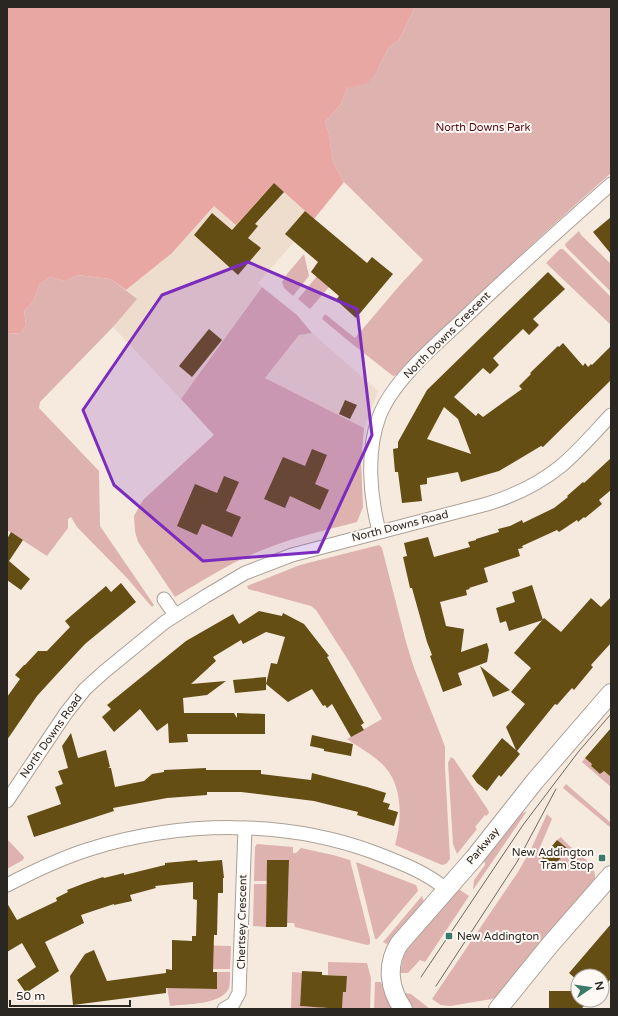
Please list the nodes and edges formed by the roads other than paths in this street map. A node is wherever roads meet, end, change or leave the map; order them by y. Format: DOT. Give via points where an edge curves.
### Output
graph roads {
  1 [pos="611,184"];
  2 [pos="611,415"];
  3 [pos="379,531"];
  4 [pos="164,598"];
  5 [pos="175,616"];
  6 [pos="611,694"];
  7 [pos="7,801"];
  8 [pos="245,828"];
  9 [pos="611,876"];
  10 [pos="7,885"];
  11 [pos="446,889"];
  12 [pos="224,1009"];
  13 [pos="403,1009"];
  14 [pos="498,1009"];
  1 -- 3 [label="street, North Downs Crescent" via="499,284 388,398 379,417 372,447 373,501"];
  2 -- 3 [label="street, North Downs Road" via="561,466 522,490 487,504"];
  3 -- 5 [label="street, North Downs Road" via="261,566 216,589"];
  4 -- 5 [label="street"];
  5 -- 7 [label="street, North Downs Road" via="105,670 85,689"];
  6 -- 11 [label="street, Parkway"];
  8 -- 10 [label="street" via="190,829 116,842 59,860"];
  8 -- 11 [label="street" via="301,833 352,845 414,869"];
  8 -- 12 [label="street, Chertsey Crescent" via="240,987 235,1001"];
  9 -- 14 [label="street"];
  11 -- 13 [label="street, Parkway" via="406,935 392,958 392,987"];
}
